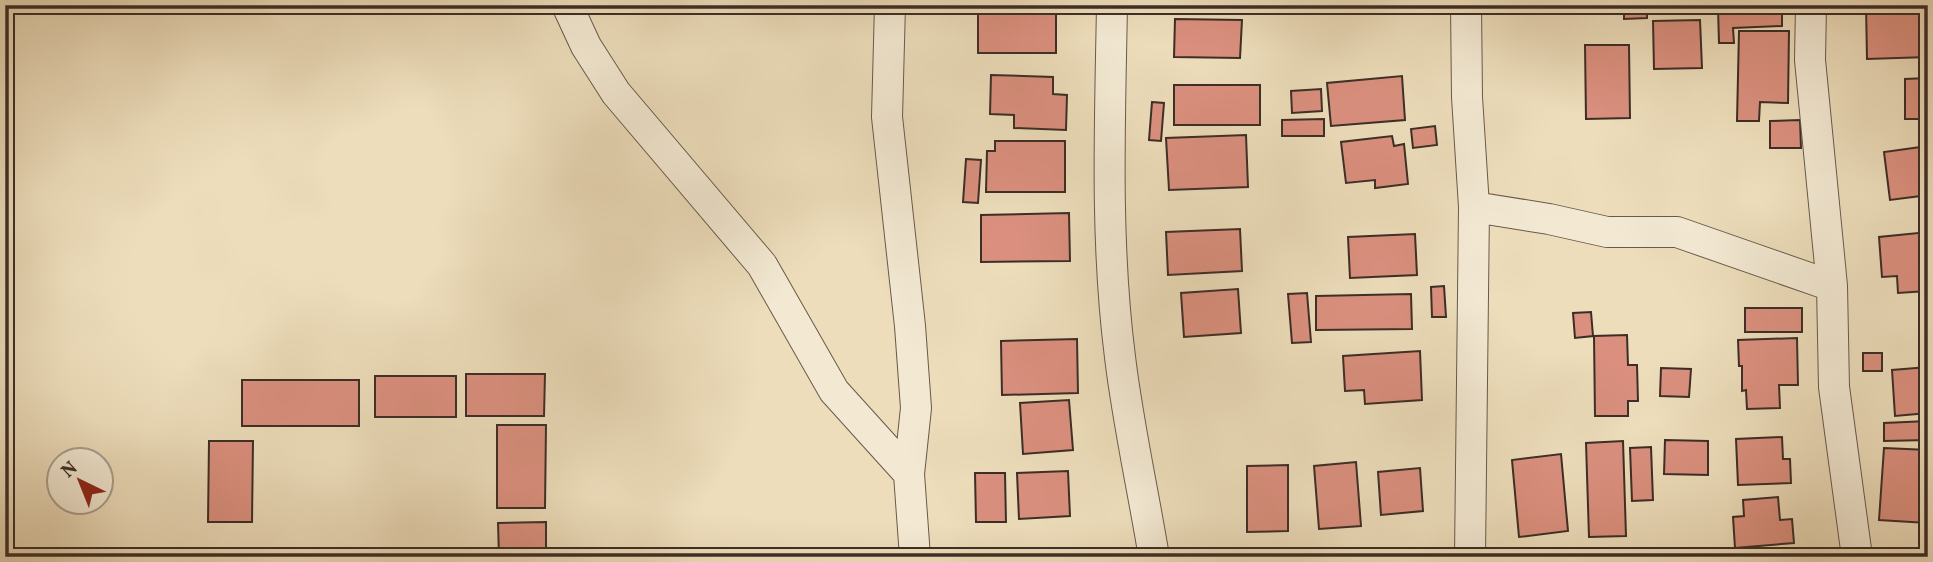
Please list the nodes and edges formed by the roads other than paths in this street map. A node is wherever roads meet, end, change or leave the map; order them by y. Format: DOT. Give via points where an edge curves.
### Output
graph roads {
  1 [pos="567,5"];
  2 [pos="890,5"];
  3 [pos="1112,5"];
  4 [pos="1466,5"];
  5 [pos="1811,5"];
  6 [pos="1474,207"];
  7 [pos="1832,286"];
  8 [pos="909,474"];
  9 [pos="915,557"];
  10 [pos="1154,557"];
  11 [pos="1470,557"];
  12 [pos="1857,557"];
  1 -- 8 [label="street" via="616,93 762,265 834,391"];
  2 -- 8 [label="street" via="887,117 916,408"];
  3 -- 10 [label="street" via="1108,194 1118,342"];
  4 -- 6 [label="street"];
  5 -- 7 [label="street" via="1810,60"];
  6 -- 7 [label="street" via="1607,232 1676,232"];
  6 -- 11 [label="street"];
  7 -- 12 [label="street" via="1834,387"];
  8 -- 9 [label="street"];
}
